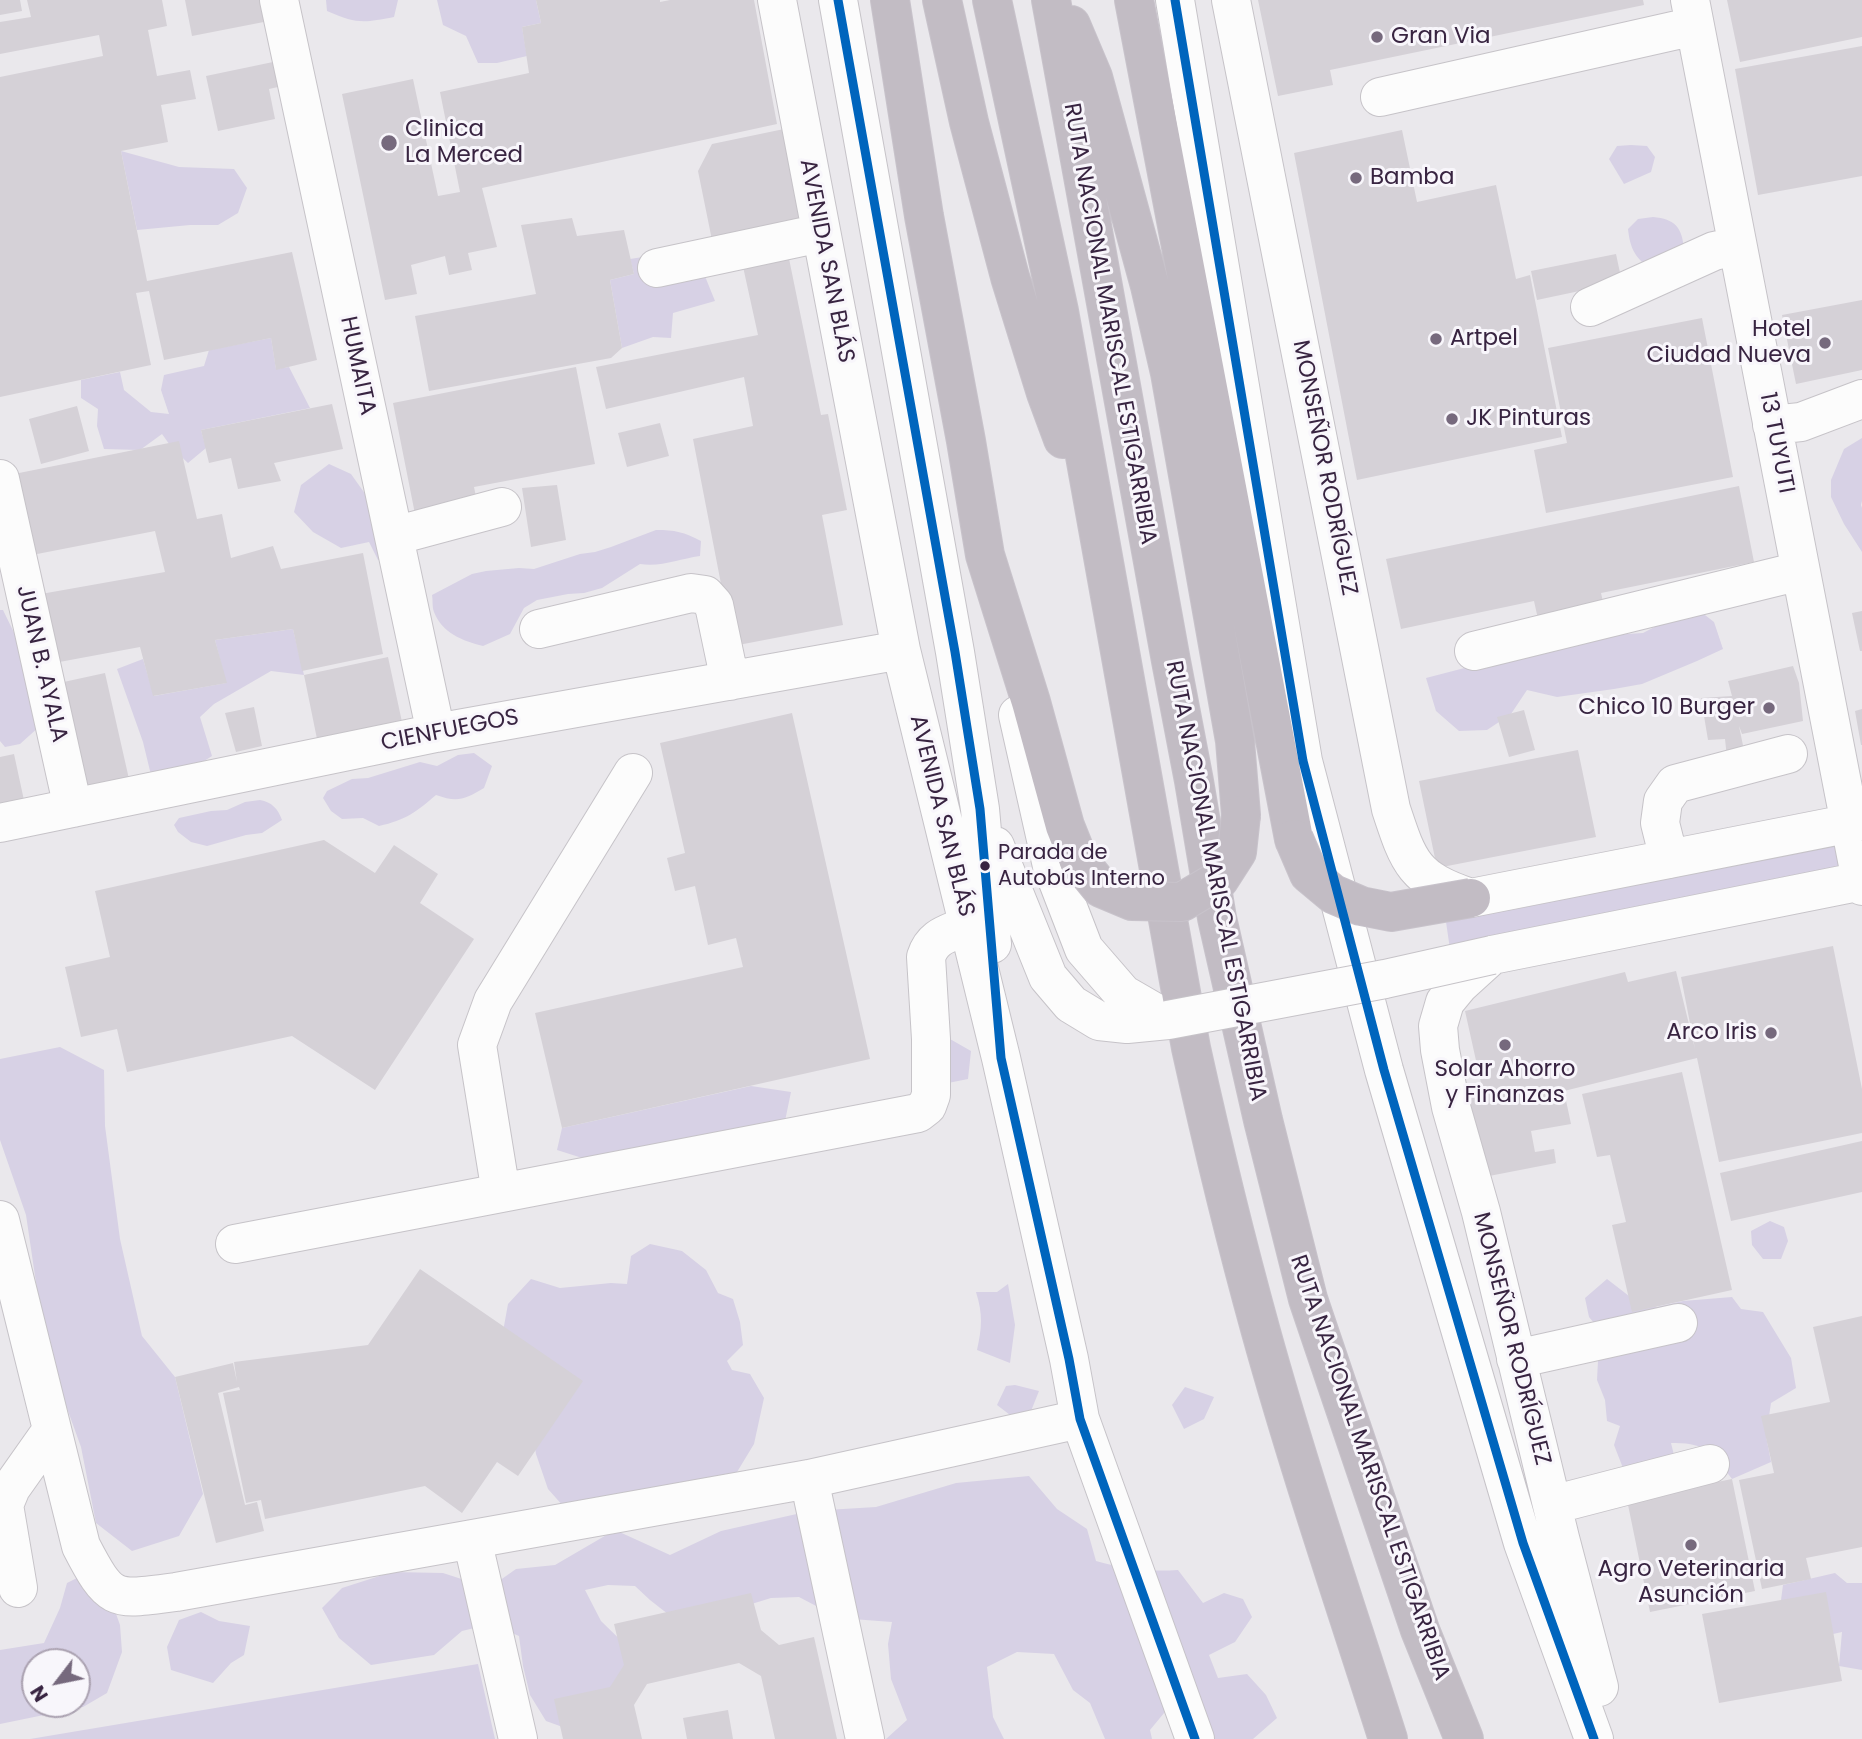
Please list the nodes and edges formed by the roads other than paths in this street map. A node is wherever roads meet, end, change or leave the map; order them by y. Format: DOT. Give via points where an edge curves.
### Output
graph roads {
  1 [pos="279,0"];
  2 [pos="776,0"];
  3 [pos="838,0"];
  4 [pos="890,0"];
  5 [pos="942,0"];
  6 [pos="992,0"];
  7 [pos="1051,0"];
  8 [pos="1060,0"];
  9 [pos="1175,0"];
  10 [pos="1231,0"];
  11 [pos="1134,1"];
  12 [pos="1692,13"];
  13 [pos="1380,97"];
  14 [pos="821,233"];
  15 [pos="1738,246"];
  16 [pos="657,268"];
  17 [pos="1590,307"];
  18 [pos="1862,399"];
  19 [pos="1772,425"];
  20 [pos="0,479"];
  21 [pos="502,507"];
  22 [pos="394,536"];
  23 [pos="1100,543"];
  24 [pos="985,555"];
  25 [pos="1800,571"];
  26 [pos="539,629"];
  27 [pos="901,650"];
  28 [pos="1474,651"];
  29 [pos="730,681"];
  30 [pos="436,733"];
  31 [pos="1788,754"];
  32 [pos="633,773"];
  33 [pos="73,808"];
  34 [pos="980,809"];
  35 [pos="1856,822"];
  36 [pos="0,823"];
  37 [pos="1669,859"];
  38 [pos="1862,882"];
  39 [pos="1471,898"];
  40 [pos="968,925"];
  41 [pos="1492,955"];
  42 [pos="1168,1020"];
  43 [pos="1002,1058"];
  44 [pos="501,1193"];
  45 [pos="0,1220"];
  46 [pos="235,1244"];
  47 [pos="1678,1324"];
  48 [pos="1516,1359"];
  49 [pos="1080,1419"];
  50 [pos="52,1430"];
  51 [pos="1710,1464"];
  52 [pos="809,1479"];
  53 [pos="1552,1505"];
  54 [pos="472,1539"];
  55 [pos="18,1588"];
  56 [pos="518,1739"];
  57 [pos="865,1739"];
  58 [pos="1195,1739"];
  59 [pos="1388,1739"];
  60 [pos="1464,1739"];
  61 [pos="1594,1739"];
  62 [pos="1613,1739"];
  1 -- 22 [label="street, HUMAITA"];
  2 -- 14 [label="street, AVENIDA SAN BLÁS"];
  3 -- 34 [label="street"];
  4 -- 24 [label="highway"];
  5 -- 23 [label="highway" via="1010,277"];
  6 -- 23 [label="highway, RUTA NACIONAL MARISCAL ESTIGARRIBIA" via="1059,311"];
  7 -- 60 [label="highway, RUTA NACIONAL MARISCAL ESTIGARRIBIA" via="1217,918 1263,1120 1308,1299 1420,1630"];
  8 -- 24 [label="highway, bridge" via="1093,77 1170,373 1235,741 1241,815 1237,852 1219,880 1182,902 1132,901 1101,888 1079,861"];
  9 -- 61 [label="street" via="1303,761 1384,1070 1516,1517"];
  10 -- 39 [label="street, MONSEÑOR RODRÍGUEZ" via="1391,809 1414,867 1436,884"];
  11 -- 39 [label="highway, bridge" via="1294,839 1309,874 1333,894 1361,906 1391,912"];
  12 -- 13 [label="street"];
  12 -- 15 [label="street, 13 TUYUTI"];
  14 -- 16 [label="street"];
  14 -- 27 [label="street, AVENIDA SAN BLÁS"];
  15 -- 17 [label="street" via="1714,251"];
  15 -- 19 [label="street, 13 TUYUTI"];
  18 -- 19 [label="street" via="1801,422"];
  19 -- 25 [label="street, 13 TUYUTI"];
  20 -- 33 [label="street, JUAN B. AYALA"];
  21 -- 22 [label="street"];
  22 -- 30 [label="street, HUMAITA"];
  23 -- 59 [label="highway, RUTA NACIONAL MARISCAL ESTIGARRIBIA" via="1211,1140 1262,1334"];
  24 -- 42 [label="street" via="1052,866 1084,949 1123,994"];
  25 -- 28 [label="street"];
  25 -- 35 [label="street, 13 TUYUTI"];
  26 -- 29 [label="street" via="691,593 705,595 714,605"];
  27 -- 29 [label="street, CIENFUEGOS"];
  27 -- 40 [label="street, AVENIDA SAN BLÁS"];
  29 -- 30 [label="street, CIENFUEGOS"];
  30 -- 33 [label="street, CIENFUEGOS"];
  31 -- 37 [label="street" via="1675,784 1662,801 1660,823"];
  32 -- 44 [label="street" via="493,1001 477,1045"];
  33 -- 36 [label="street, CIENFUEGOS"];
  34 -- 42 [label="street" via="1048,978 1071,1004 1099,1021"];
  34 -- 43 [label="street"];
  35 -- 37 [label="street"];
  35 -- 38 [label="street, 13 TUYUTI"];
  37 -- 39 [label="street"];
  38 -- 41 [label="street"];
  40 -- 43 [label="street, AVENIDA SAN BLÁS"];
  40 -- 44 [label="street" via="935,940 926,957 931,1095 918,1113"];
  41 -- 42 [label="street, bridge"];
  41 -- 48 [label="street, MONSEÑOR RODRÍGUEZ" via="1445,1002 1438,1026 1451,1107"];
  43 -- 49 [label="street, AVENIDA SAN BLÁS"];
  44 -- 46 [label="street"];
  45 -- 50 [label="street"];
  47 -- 48 [label="street"];
  48 -- 53 [label="street, MONSEÑOR RODRÍGUEZ"];
  49 -- 52 [label="street"];
  49 -- 58 [label="street, AVENIDA SAN BLÁS"];
  50 -- 54 [label="street" via="81,1546 96,1574 114,1594 130,1598 176,1591"];
  50 -- 55 [label="street" via="11,1488 4,1506"];
  51 -- 53 [label="street"];
  52 -- 54 [label="street"];
  52 -- 57 [label="street"];
  53 -- 62 [label="street, MONSEÑOR RODRÍGUEZ"];
  54 -- 56 [label="street"];
}
